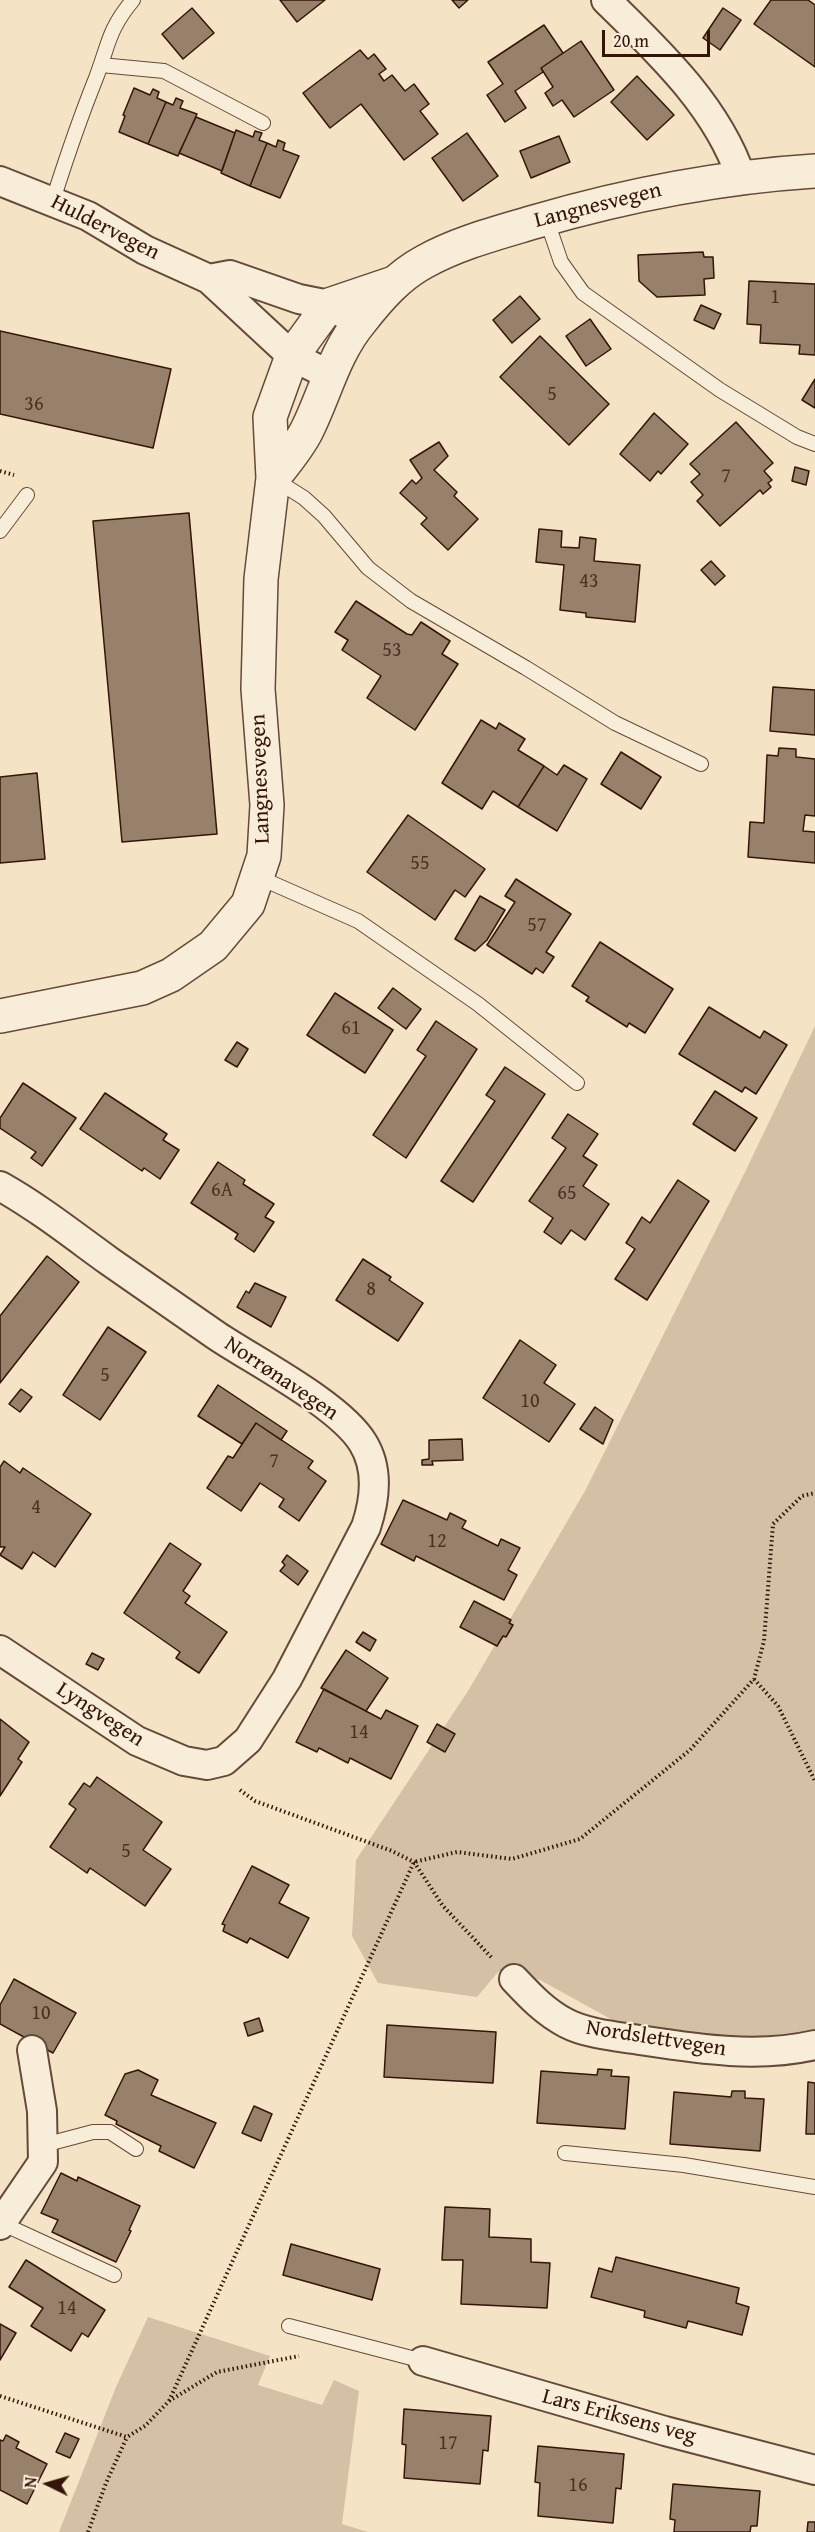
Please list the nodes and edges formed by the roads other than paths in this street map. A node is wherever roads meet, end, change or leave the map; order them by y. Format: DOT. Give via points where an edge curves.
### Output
graph roads {
  1 [pos="134,0"];
  2 [pos="606,0"];
  3 [pos="101,65"];
  4 [pos="263,123"];
  5 [pos="815,171"];
  6 [pos="741,177"];
  7 [pos="0,181"];
  8 [pos="53,200"];
  9 [pos="546,218"];
  10 [pos="209,279"];
  11 [pos="394,283"];
  12 [pos="328,305"];
  13 [pos="359,322"];
  14 [pos="292,356"];
  15 [pos="328,375"];
  16 [pos="815,444"];
  17 [pos="273,478"];
  18 [pos="27,495"];
  19 [pos="0,531"];
  20 [pos="700,764"];
  21 [pos="258,877"];
  22 [pos="0,1016"];
  23 [pos="577,1083"];
  24 [pos="0,1186"];
  25 [pos="0,1650"];
  26 [pos="207,1765"];
  27 [pos="514,1979"];
  28 [pos="815,2044"];
  29 [pos="32,2050"];
  30 [pos="44,2145"];
  31 [pos="136,2149"];
  32 [pos="565,2153"];
  33 [pos="815,2187"];
  34 [pos="0,2224"];
  35 [pos="114,2275"];
  36 [pos="289,2326"];
  37 [pos="423,2361"];
  38 [pos="815,2470"];
  1 -- 3 [label="lane" via="117,19"];
  2 -- 6 [label="street" via="700,101 731,150"];
  3 -- 4 [label="lane" via="164,71"];
  3 -- 8 [label="lane"];
  5 -- 6 [label="street, Langnesvegen"];
  6 -- 9 [label="street, Langnesvegen" via="644,192"];
  7 -- 8 [label="street, Huldervegen"];
  8 -- 10 [label="street, Huldervegen" via="145,250"];
  9 -- 11 [label="street, Langnesvegen" via="454,247"];
  9 -- 16 [label="lane" via="561,262 583,293 720,390"];
  10 -- 12 [label="street, Huldervegen" via="230,275"];
  10 -- 14 [label="street, Huldervegen"];
  11 -- 12 [label="street, Langnesvegen"];
  11 -- 13 [label="street, Langnesvegen"];
  12 -- 13 [label="street, Huldervegen"];
  12 -- 14 [label="street, Langnesvegen"];
  13 -- 15 [label="street, Langnesvegen"];
  14 -- 15 [label="street, Huldervegen"];
  14 -- 17 [label="street, Langnesvegen" via="270,417"];
  15 -- 17 [label="street, Langnesvegen" via="307,430"];
  17 -- 20 [label="lane" via="304,498 368,568 411,601 598,713"];
  17 -- 21 [label="street, Langnesvegen" via="261,579 258,689 267,805 264,856"];
  18 -- 19 [label="lane"];
  21 -- 22 [label="street, Langnesvegen" via="248,904 231,927 213,946 171,975 142,988"];
  21 -- 23 [label="lane" via="358,921 478,1004"];
  24 -- 26 [label="street, Norrønavegen" via="302,1390 343,1421 363,1443 373,1467 374,1492 366,1527 287,1679 237,1752 224,1761"];
  25 -- 26 [label="street, Lyngvegen" via="137,1741 184,1761"];
  27 -- 28 [label="street, Nordslettvegen" via="543,2008 568,2024 599,2033 721,2050 797,2049"];
  29 -- 30 [label="street"];
  30 -- 31 [label="lane" via="93,2132 110,2132"];
  30 -- 34 [label="street" via="43,2162"];
  32 -- 33 [label="lane" via="684,2166"];
  34 -- 35 [label="lane"];
  36 -- 37 [label="lane"];
  37 -- 38 [label="street, Lars Eriksens veg"];
}
